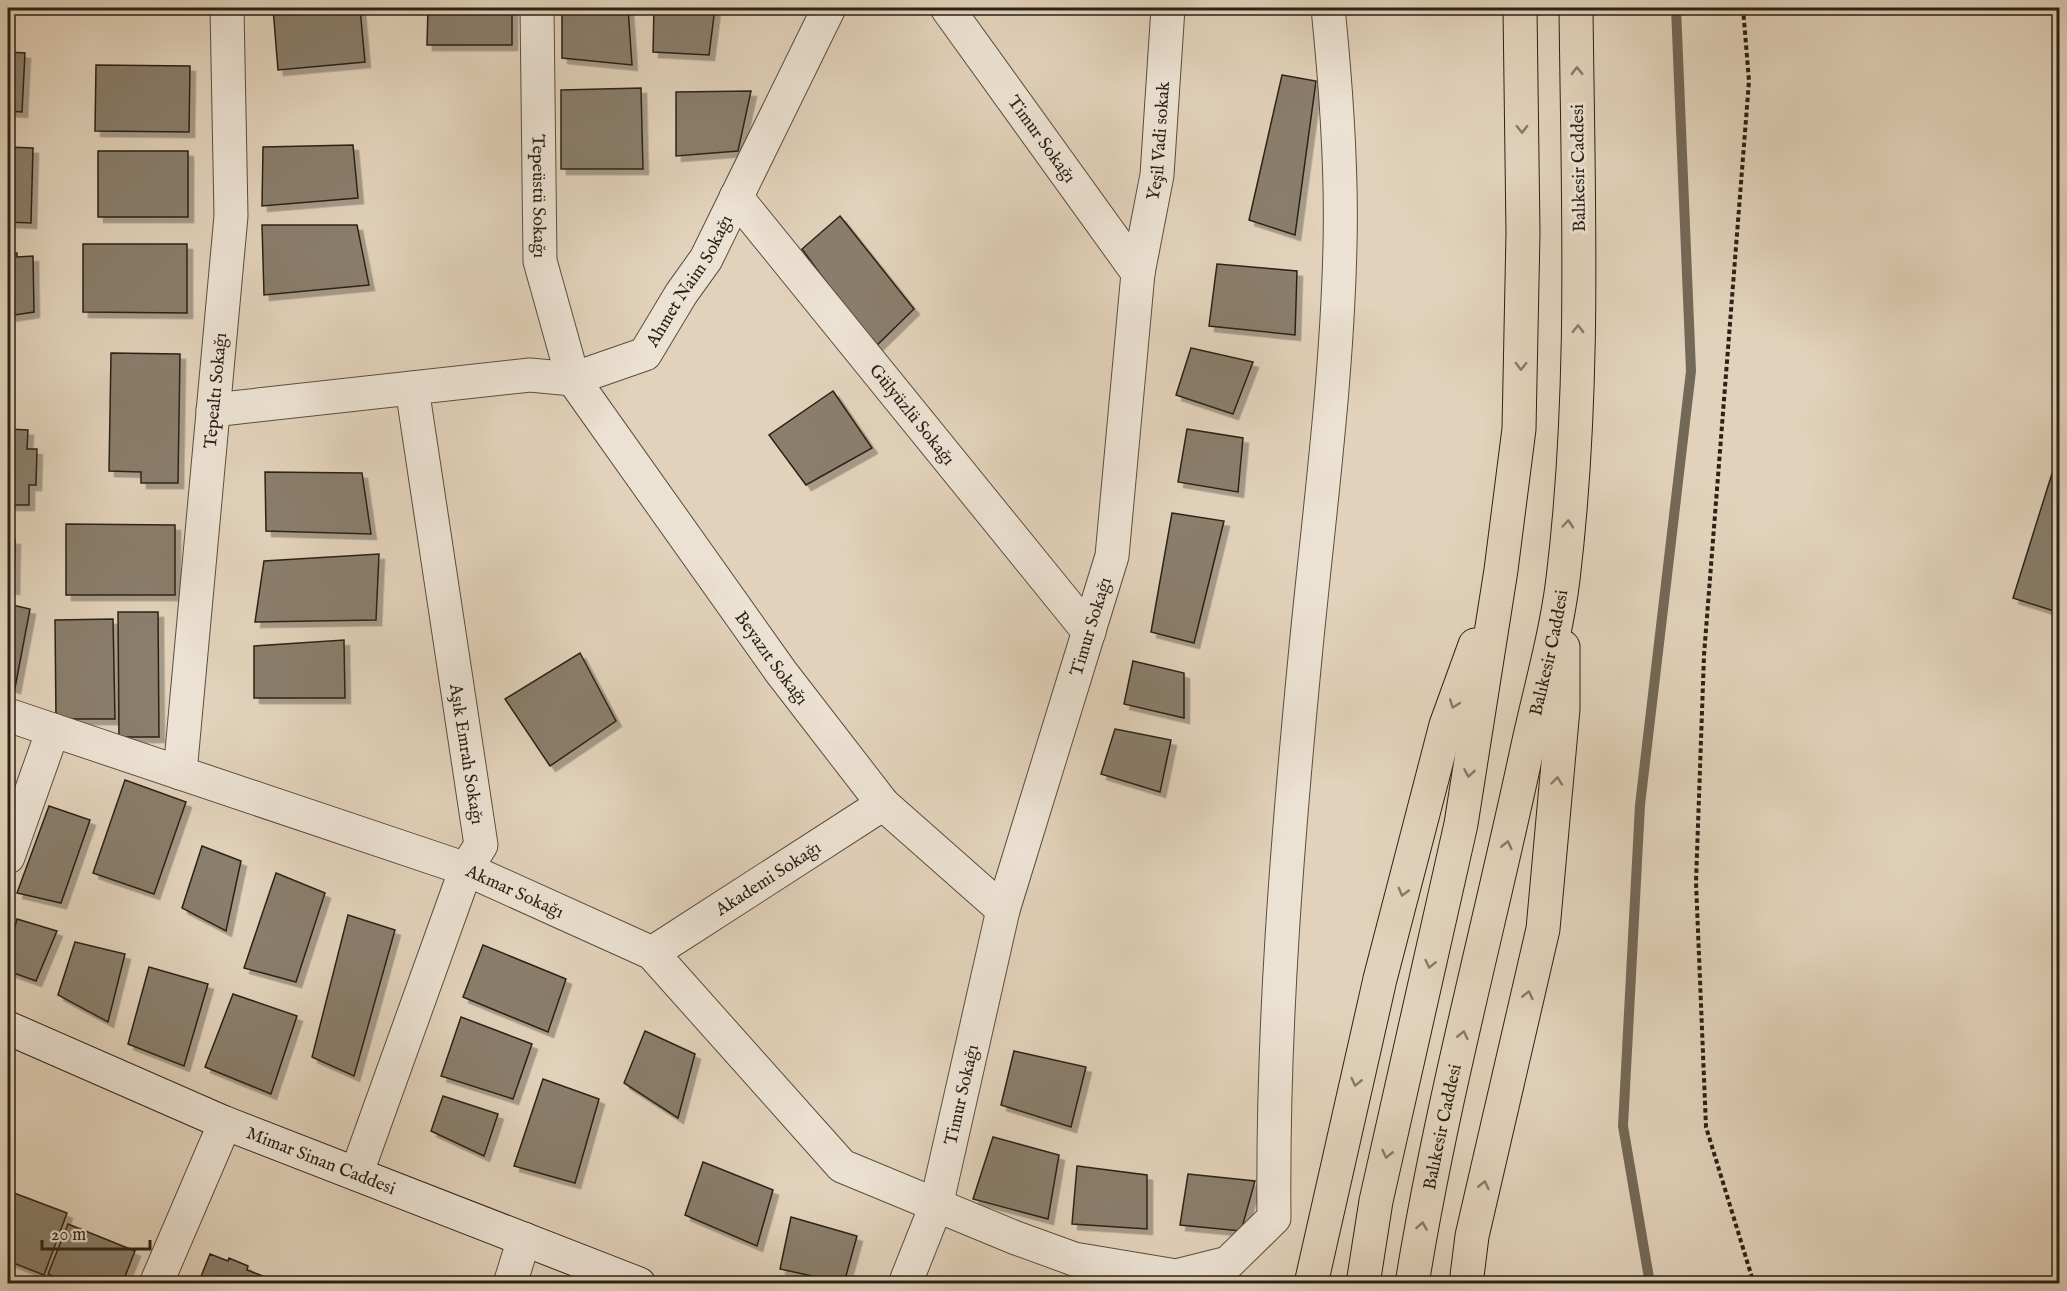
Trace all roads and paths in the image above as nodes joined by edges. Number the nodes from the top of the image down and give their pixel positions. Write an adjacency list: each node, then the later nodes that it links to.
1 (227, 8): 14 (street, Tepealtı Sokağı)
2 (537, 8): 12 (street, Tepeüstü Sokağı)
3 (829, 8): 10 (street, Ahmet Naim Sokağı)
4 (947, 8): 11 (street, Timur Sokağı)
5 (1168, 8): 11 (street, Yeşil Vadi sokak)
6 (1328, 8): 29 (street, Akmar Sokağı)
7 (1520, 8): 15 (main road, one-way to 15)
8 (1576, 8): 16 (main road, Balıkesir Caddesi, one-way to 8)
9 (1743, 8): 39 (path)
10 (736, 197): 12 (street, Ahmet Naim Sokağı); 17 (street, Gülyüzlü Sokağı)
11 (1138, 273): 17 (street, Timur Sokağı)
12 (573, 379): 13 (street, Ahmet Naim Sokağı); 21 (street, Beyazıt Sokağı)
13 (412, 388): 14 (street, Ahmet Naim Sokağı); 23 (street, Aşık Emrah Sokağı)
14 (213, 411): 20 (street, Tepealtı Sokağı)
15 (1501, 570): 35 (main road, one-way to 35); 36 (main road, one-way to 36)
16 (1563, 582): 37 (main road, Balıkesir Caddesi, one-way to 16); 38 (main road, one-way to 16)
17 (1089, 633): 24 (street, Timur Sokağı)
18 (8, 715): 19 (street, Akmar Sokağı)
19 (53, 730): 20 (street, Akmar Sokağı); 22 (street)
20 (180, 773): 23 (street, Akmar Sokağı)
21 (883, 804): 24 (street, Beyazıt Sokağı); 25 (street, Akademi Sokağı)
22 (8, 857)
23 (466, 868): 25 (street, Akmar Sokağı); 28 (street, Aşık Emrah Sokağı)
24 (1003, 910): 29 (street, Timur Sokağı)
25 (652, 952): 29 (street, Akmar Sokağı)
26 (8, 1028): 27 (street, Mimar Sinan Caddesi)
27 (225, 1123): 28 (street, Mimar Sinan Caddesi); 31 (street)
28 (357, 1172): 30 (street, Mimar Sinan Caddesi)
29 (936, 1206): 34 (street, Timur Sokağı)
30 (524, 1239): 32 (street); 33 (street, Mimar Sinan Caddesi)
31 (156, 1284)
32 (510, 1284)
33 (639, 1284)
34 (905, 1284)
35 (1311, 1284)
36 (1363, 1284)
37 (1412, 1284)
38 (1466, 1284)
39 (1754, 1284)

